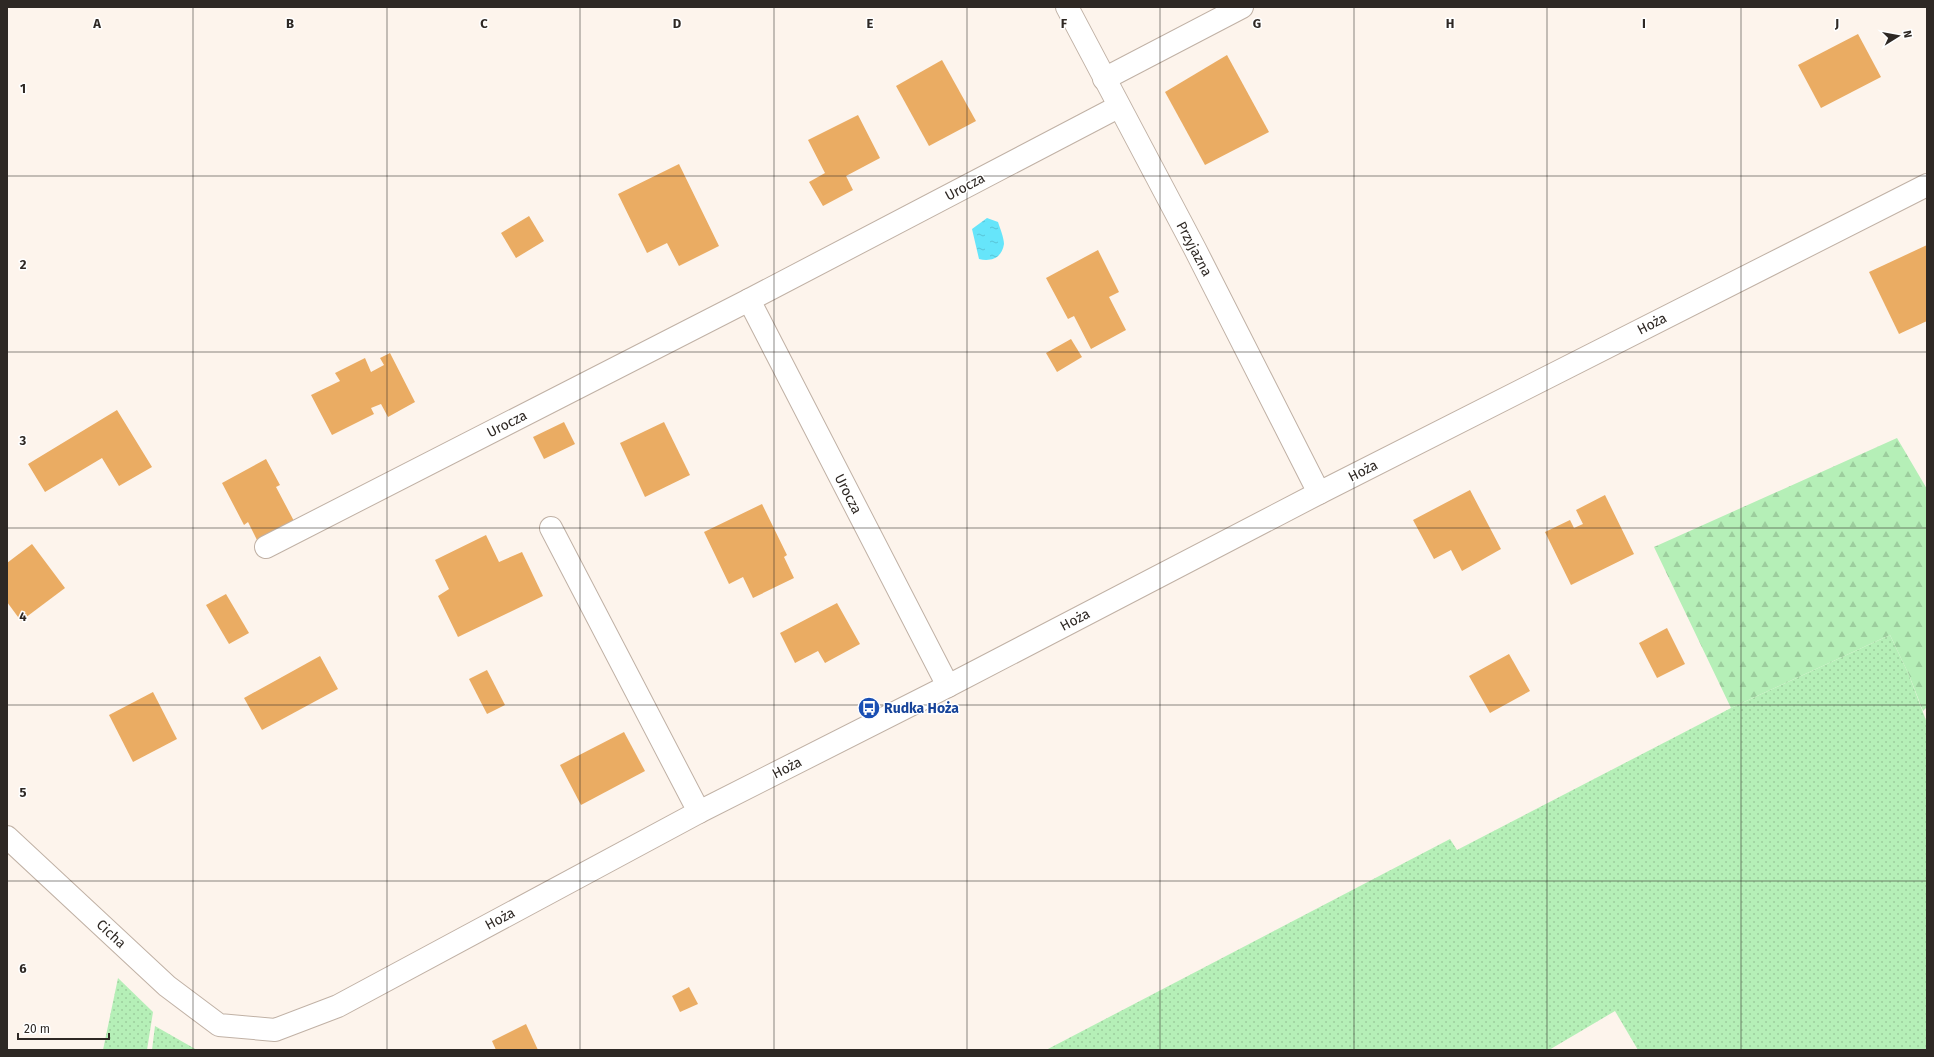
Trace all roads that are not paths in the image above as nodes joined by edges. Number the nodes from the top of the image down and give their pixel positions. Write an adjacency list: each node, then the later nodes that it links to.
1 (1067, 7): 3 (street, Przyjazna)
2 (1242, 7): 3 (street)
3 (1104, 79): 4 (street, Przyjazna)
4 (1118, 107): 6 (street, Urocza); 7 (street, Przyjazna)
5 (1927, 185): 7 (street, Hoża)
6 (749, 300): 9 (street, Urocza); 10 (street, Urocza)
7 (1319, 493): 10 (street, Hoża)
8 (551, 528): 11 (street)
9 (266, 547)
10 (948, 686): 11 (street, Hoża)
11 (699, 812): 13 (street, Hoża)
12 (7, 837): 13 (street, Cicha)
13 (218, 1025)

